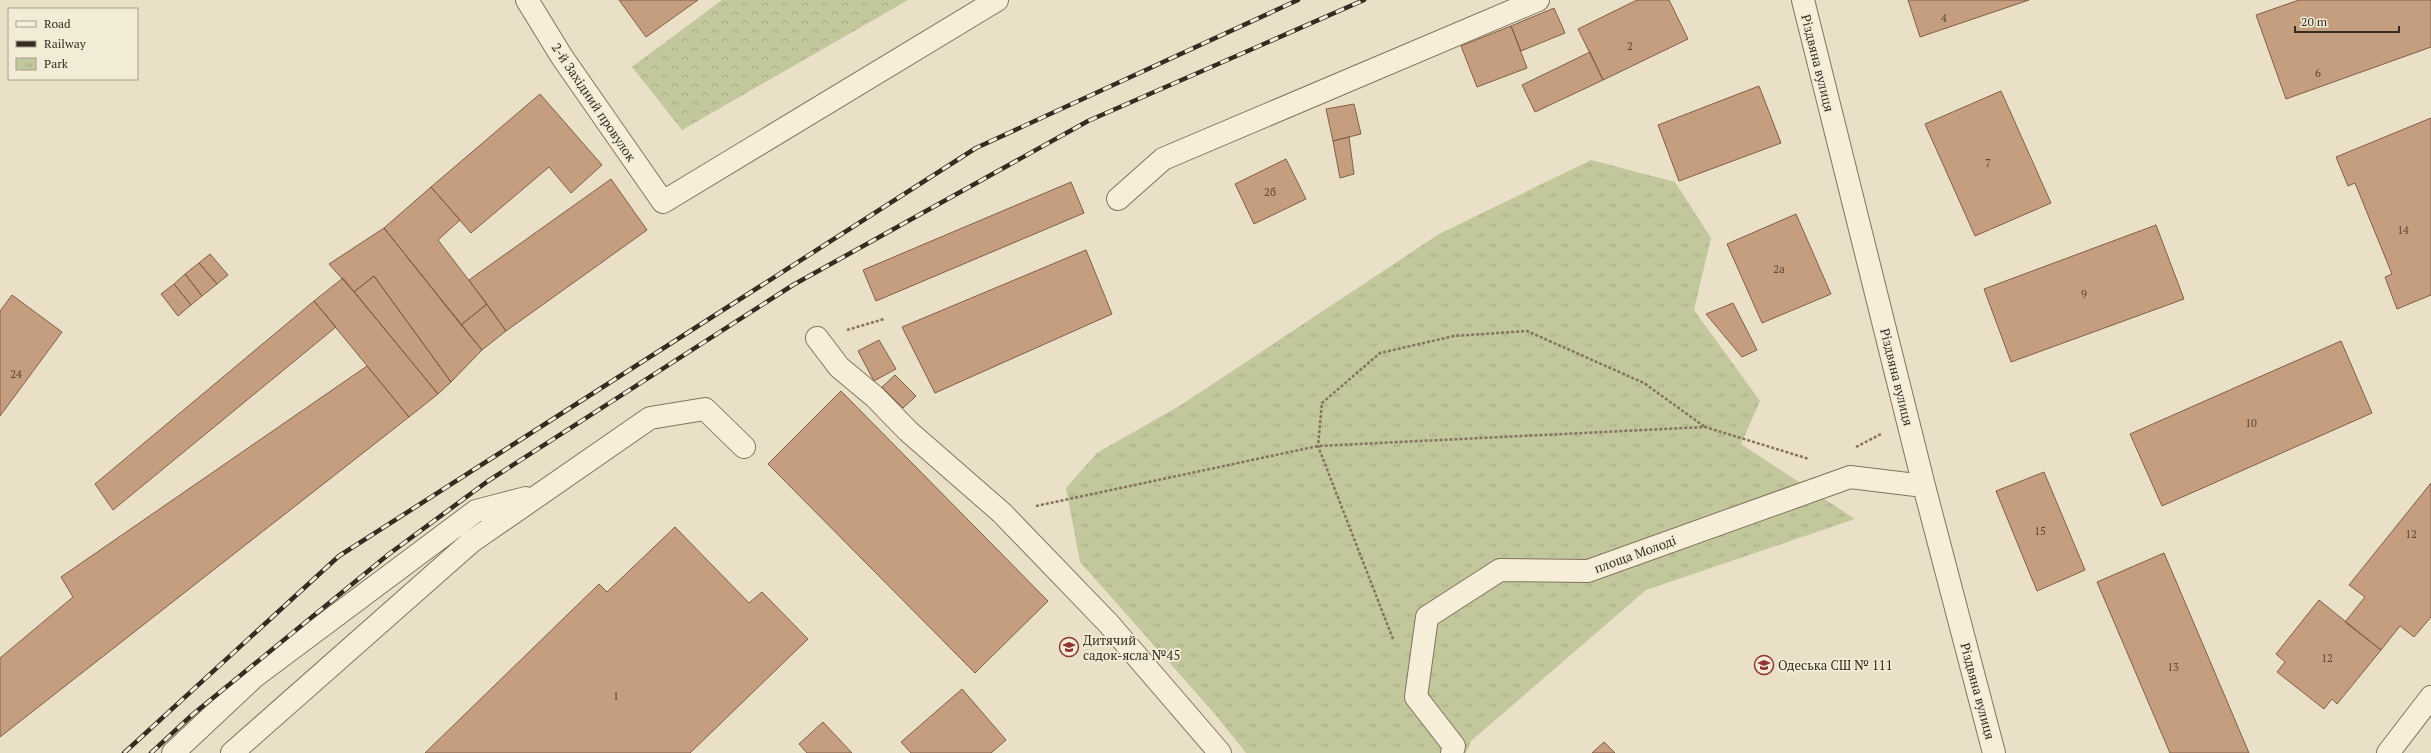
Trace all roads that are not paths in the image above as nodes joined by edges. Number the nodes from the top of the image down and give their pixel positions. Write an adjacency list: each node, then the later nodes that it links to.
1 (527, 0): 2 (street, 2-й Західний провулок)
2 (997, 0)
3 (1538, 0): 5 (street)
4 (1803, 0): 8 (street, Різдвяна вулиця)
5 (1118, 199)
6 (817, 338): 13 (street)
7 (744, 447): 9 (street)
8 (1924, 486): 14 (street, площа Молоді); 15 (street, Різдвяна вулиця)
9 (541, 494): 11 (street); 12 (street)
10 (2431, 697): 16 (street)
11 (173, 753)
12 (232, 753)
13 (1220, 753)
14 (1452, 753)
15 (1994, 753)
16 (2388, 753)

